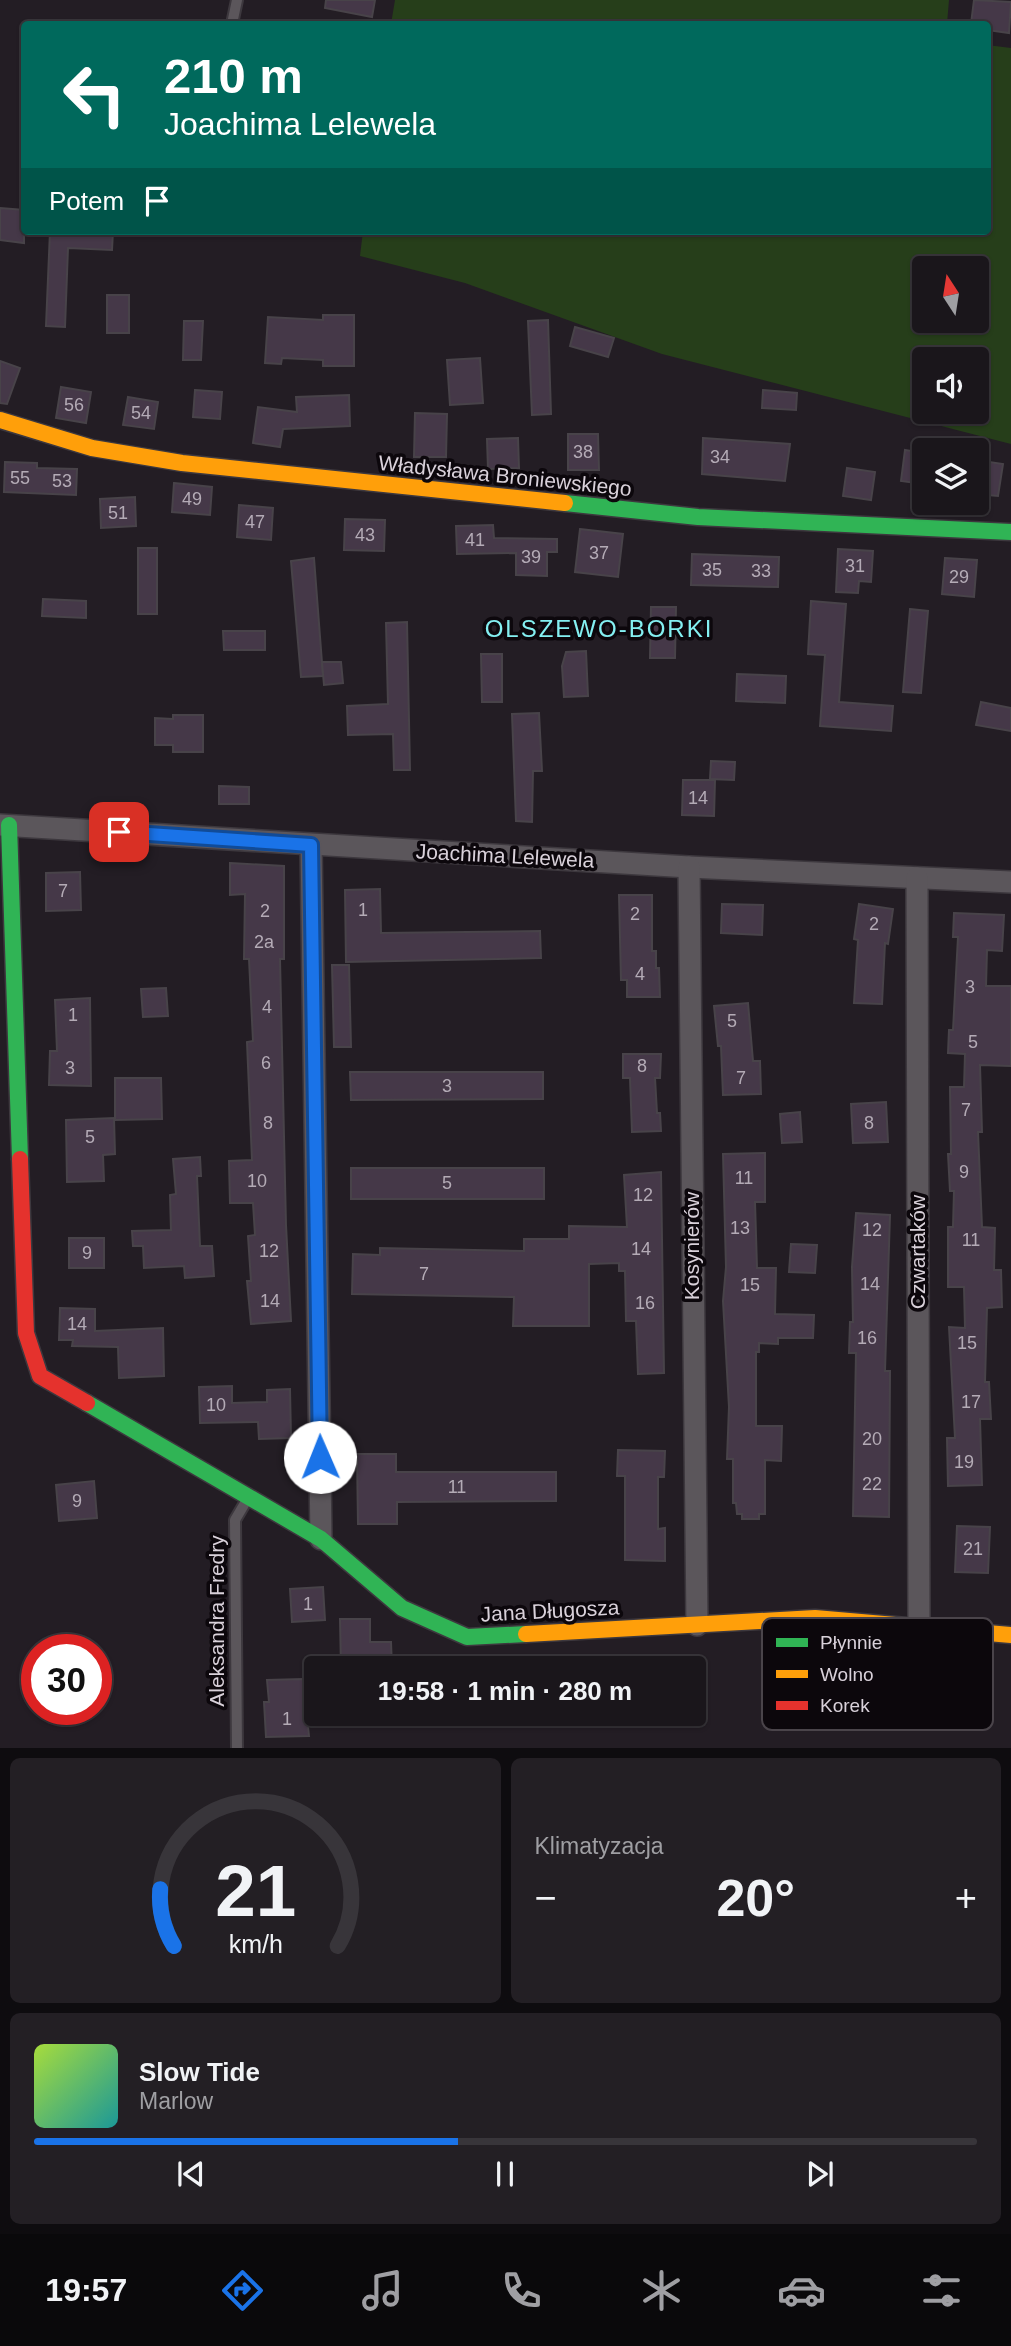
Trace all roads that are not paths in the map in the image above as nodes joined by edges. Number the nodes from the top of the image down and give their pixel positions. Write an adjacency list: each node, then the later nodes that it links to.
1 (237, 0): 2 (lane)
2 (233, 21)
3 (0, 421): 4 (street, Władysława Broniewskiego)
4 (1011, 532)
5 (5, 825): 6 (street, Joachima Lelewela); 10 (street, Jana Długosza)
6 (311, 845): 7 (street, Joachima Lelewela); 11 (street)
7 (689, 867): 8 (street, Joachima Lelewela); 14 (street, Kosynierów)
8 (917, 878): 9 (street, Joachima Lelewela); 12 (street, Czwartaków)
9 (1011, 882)
10 (248, 1498): 11 (street, Jana Długosza); 17 (lane, Aleksandra Fredry)
11 (321, 1539): 14 (street, Jana Długosza)
12 (919, 1618)
13 (762, 1621): 14 (street, Jana Długosza)
14 (697, 1625)
15 (993, 1633): 16 (street, Jana Długosza)
16 (1011, 1635)
17 (237, 1748)

